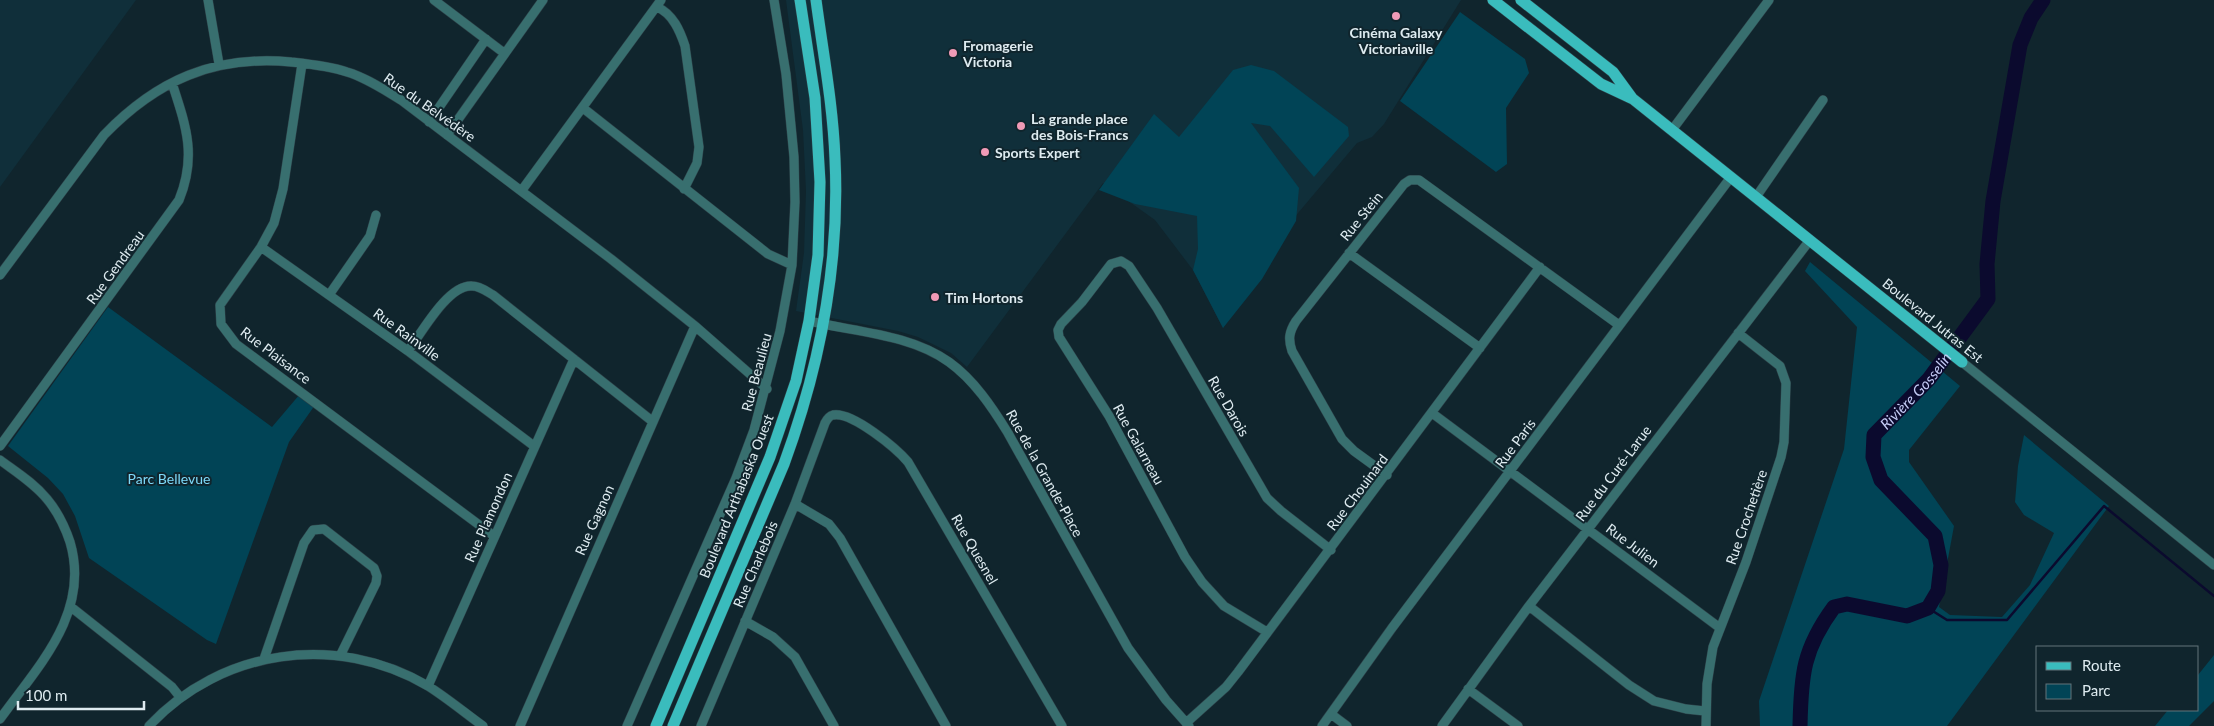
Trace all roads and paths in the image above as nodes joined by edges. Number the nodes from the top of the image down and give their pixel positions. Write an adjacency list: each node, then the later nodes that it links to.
1 (208, 0): 13 (street)
2 (434, 0): 11 (street)
3 (543, 0): 12 (street)
4 (774, 0): 31 (street, Rue Beaulieu)
5 (800, 0): 35 (main road, Boulevard Arthabaska Ouest)
6 (816, 0): 36 (main road)
7 (1493, 0): 16 (main road, Boulevard Jutras Est)
8 (1521, 0): 16 (main road, Boulevard Jutras Est)
9 (1769, 0): 20 (street)
10 (659, 3): 18 (street); 23 (street)
11 (486, 39): 12 (street); 19 (street)
12 (504, 53): 21 (street)
13 (219, 64): 14 (street, Rue du Belvédère); 15 (street, Rue du Belvédère)
14 (302, 64): 19 (street, Rue du Belvédère); 28 (street, Rue Plaisance)
15 (172, 83): 33 (street, Rue du Belvédère); 48 (street, Rue Gendreau)
16 (1633, 99): 20 (main road, Boulevard Jutras Est)
17 (1823, 100): 25 (street)
18 (584, 108): 23 (street); 24 (street)
19 (429, 122): 21 (street, Rue du Belvédère)
20 (1672, 130): 22 (main road, Boulevard Jutras Est)
21 (447, 135): 24 (street, Rue du Belvédère)
22 (1731, 177): 25 (main road, Boulevard Jutras Est); 37 (street, Rue Paris)
23 (684, 189): 31 (street)
24 (522, 190): 38 (street, Rue du Belvédère)
25 (1756, 197): 27 (main road, Boulevard Jutras Est)
26 (376, 215): 34 (street)
27 (1810, 240): 39 (street, Rue du Curé-Larue); 43 (main road, Boulevard Jutras Est)
28 (261, 248): 34 (street, Rue Rainville); 55 (street, Rue Plaisance)
29 (1349, 253): 32 (street, Rue Stein); 40 (street); 52 (street, Rue Stein)
30 (1121, 261): 56 (street, Rue Darois); 62 (street, Rue Galarneau)
31 (792, 265): 44 (street, Rue Beaulieu)
32 (1540, 267): 37 (street, Rue Stein); 40 (street, Rue Chouinard)
33 (0, 276)
34 (329, 295): 41 (street, Rue Rainville)
35 (809, 322): 36 (street, Rue de la Grande-Place); 76 (main road, Boulevard Arthabaska Ouest)
36 (823, 325): 71 (street, Rue de la Grande-Place); 77 (main road)
37 (1619, 325): 51 (street, Rue Paris)
38 (695, 326): 44 (street, Rue du Belvédère); 47 (street, Rue Gagnon)
39 (1738, 333): 54 (street, Rue du Curé-Larue); 61 (street, Rue Crochetière)
40 (1480, 348): 45 (street, Rue Chouinard)
41 (408, 352): 42 (street); 49 (street, Rue Rainville)
42 (574, 359): 47 (street); 49 (street, Rue Plamondon)
43 (1962, 362): 57 (street, Boulevard Jutras Est)
44 (767, 389): 75 (street, Rue Beaulieu)
45 (1432, 413): 51 (street, Rue Julien); 52 (street, Rue Chouinard)
46 (835, 415): 53 (street, Rue Charlebois); 81 (street, Rue Quesnel)
47 (652, 421): 74 (street, Rue Gagnon)
48 (0, 446)
49 (534, 446): 55 (street, Rue Plamondon)
50 (0, 460): 59 (street)
51 (1511, 472): 54 (street, Rue Julien); 69 (street, Rue Paris)
52 (1387, 474): 56 (street, Rue Chouinard)
53 (796, 504): 60 (street, Rue Charlebois); 80 (street)
54 (1588, 529): 58 (street, Rue du Curé-Larue); 61 (street, Rue Julien)
55 (494, 536): 65 (street, Rue Plamondon)
56 (1331, 550): 62 (street, Rue Chouinard)
57 (2214, 565)
58 (1529, 606): 66 (street, Rue du Curé-Larue); 68 (street)
59 (71, 607): 67 (street); 70 (street)
60 (745, 621): 78 (street, Rue Charlebois); 79 (street)
61 (1720, 628): 68 (street, Rue Crochetière)
62 (1267, 632): 71 (street, Rue Chouinard)
63 (340, 656): 64 (street); 64 (street); 65 (street)
64 (264, 659): 67 (street)
65 (428, 686): 73 (street)
66 (1468, 689): 84 (street, Rue du Curé-Larue); 85 (street)
67 (180, 697): 72 (street)
68 (1705, 711): 86 (street, Rue Crochetière)
69 (1331, 714): 82 (street, Rue Paris); 83 (street)
70 (0, 719)
71 (1188, 725)
72 (149, 726)
73 (483, 726)
74 (520, 726)
75 (627, 726)
76 (656, 726)
77 (673, 726)
78 (701, 726)
79 (834, 726)
80 (946, 726)
81 (1062, 726)
82 (1322, 726)
83 (1347, 726)
84 (1442, 726)
85 (1518, 726)
86 (1706, 726)

